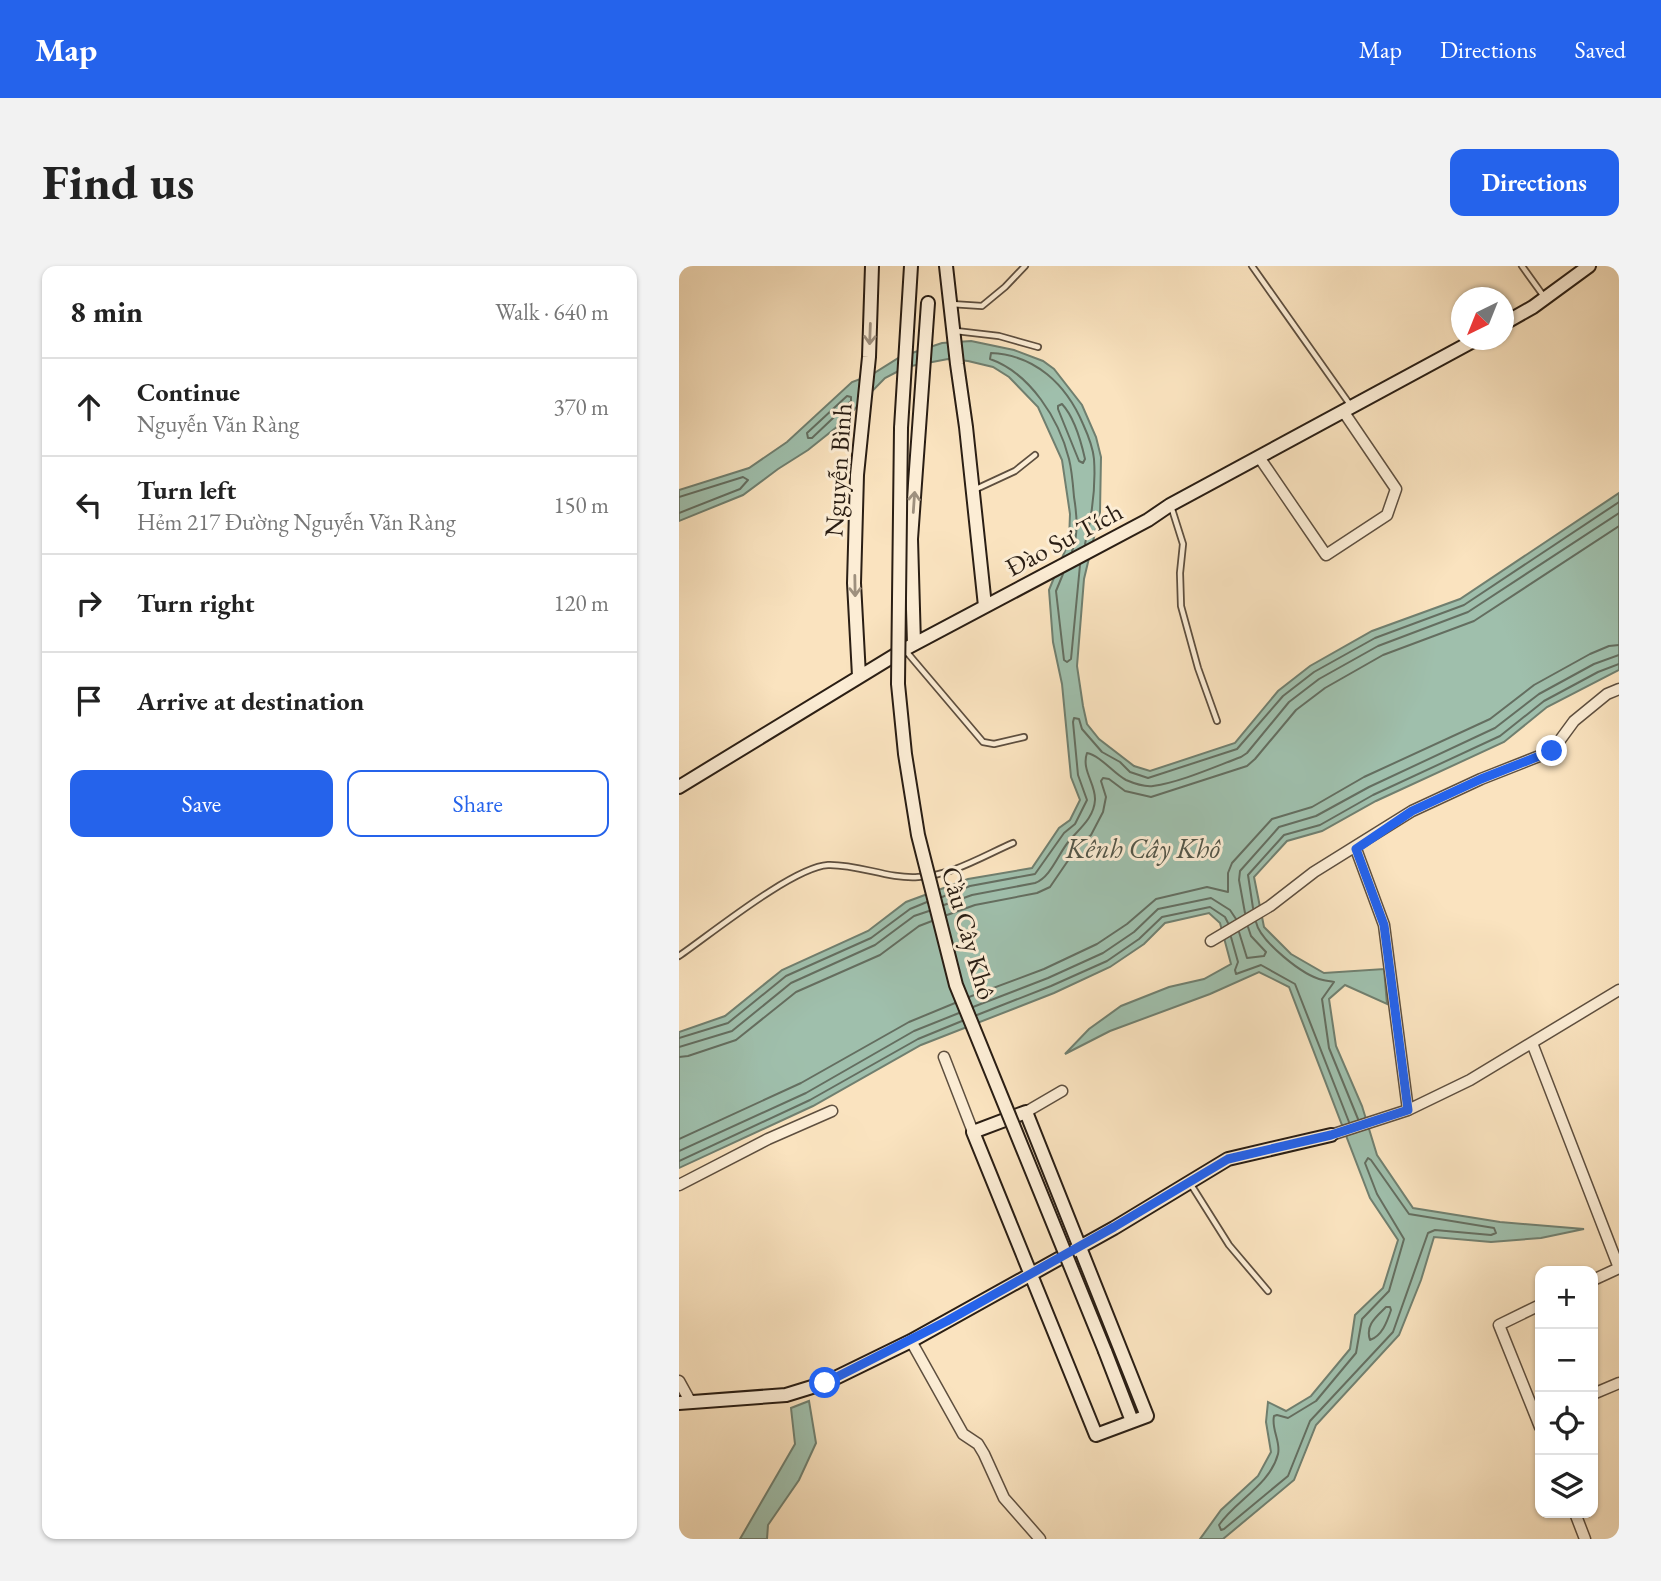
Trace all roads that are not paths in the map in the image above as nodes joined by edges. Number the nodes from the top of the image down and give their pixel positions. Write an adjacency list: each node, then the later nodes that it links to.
1 (872, 266): 23 (main road, Nguyễn Bình, one-way to 23)
2 (911, 266): 9 (main road, Cầu Cây Khô)
3 (946, 266): 11 (main road)
4 (1025, 266): 11 (lane)
5 (1252, 266): 16 (lane)
6 (1522, 266): 8 (lane)
7 (1589, 266): 8 (main road)
8 (1545, 299): 12 (main road)
9 (909, 302): 10 (main road); 55 (main road, Cầu Cây Khô, bridge)
10 (928, 303): 11 (main road); 22 (main road, one-way to 10)
11 (950, 304): 13 (main road)
12 (1514, 317)
13 (955, 334): 14 (lane); 19 (main road)
14 (1038, 347)
15 (1457, 350): 16 (main road, Đào Sư Tích)
16 (1348, 409): 18 (main road, Đào Sư Tích); 18 (street)
17 (1035, 455): 19 (lane)
18 (1259, 457): 20 (main road, Đào Sư Tích)
19 (973, 490): 21 (main road)
20 (1170, 505): 21 (main road, Đào Sư Tích); 25 (lane)
21 (985, 606): 22 (main road, Đào Sư Tích)
22 (909, 647): 23 (main road, Đào Sư Tích); 26 (lane)
23 (859, 676): 27 (main road, Đào Sư Tích)
24 (1619, 689): 29 (street)
25 (1217, 721)
26 (1024, 737)
27 (679, 787)
28 (1013, 844): 31 (lane)
29 (1356, 849): 30 (street); 36 (street)
30 (1211, 941)
31 (679, 956)
32 (1619, 990): 33 (street)
33 (1532, 1043): 36 (street); 44 (street)
34 (944, 1057): 39 (street)
35 (1062, 1091): 38 (street)
36 (1408, 1110): 40 (street)
37 (832, 1111): 42 (street)
38 (1027, 1112): 39 (main road); 43 (main road)
39 (973, 1132): 45 (main road)
40 (1331, 1135): 41 (main road)
41 (1190, 1182): 43 (main road); 47 (lane)
42 (679, 1185)
43 (1079, 1247): 45 (main road); 55 (main road)
44 (1619, 1268): 46 (street)
45 (1030, 1274): 49 (main road); 55 (main road)
46 (1598, 1278)
47 (1268, 1291)
48 (1535, 1307): 54 (street)
49 (911, 1340): 53 (main road); 57 (street)
50 (679, 1381): 53 (street)
51 (1619, 1383): 52 (street)
52 (1598, 1392)
53 (684, 1402)
54 (1535, 1410)
55 (1132, 1422)
56 (1576, 1518): 58 (street)
57 (1040, 1539)
58 (1585, 1539)

